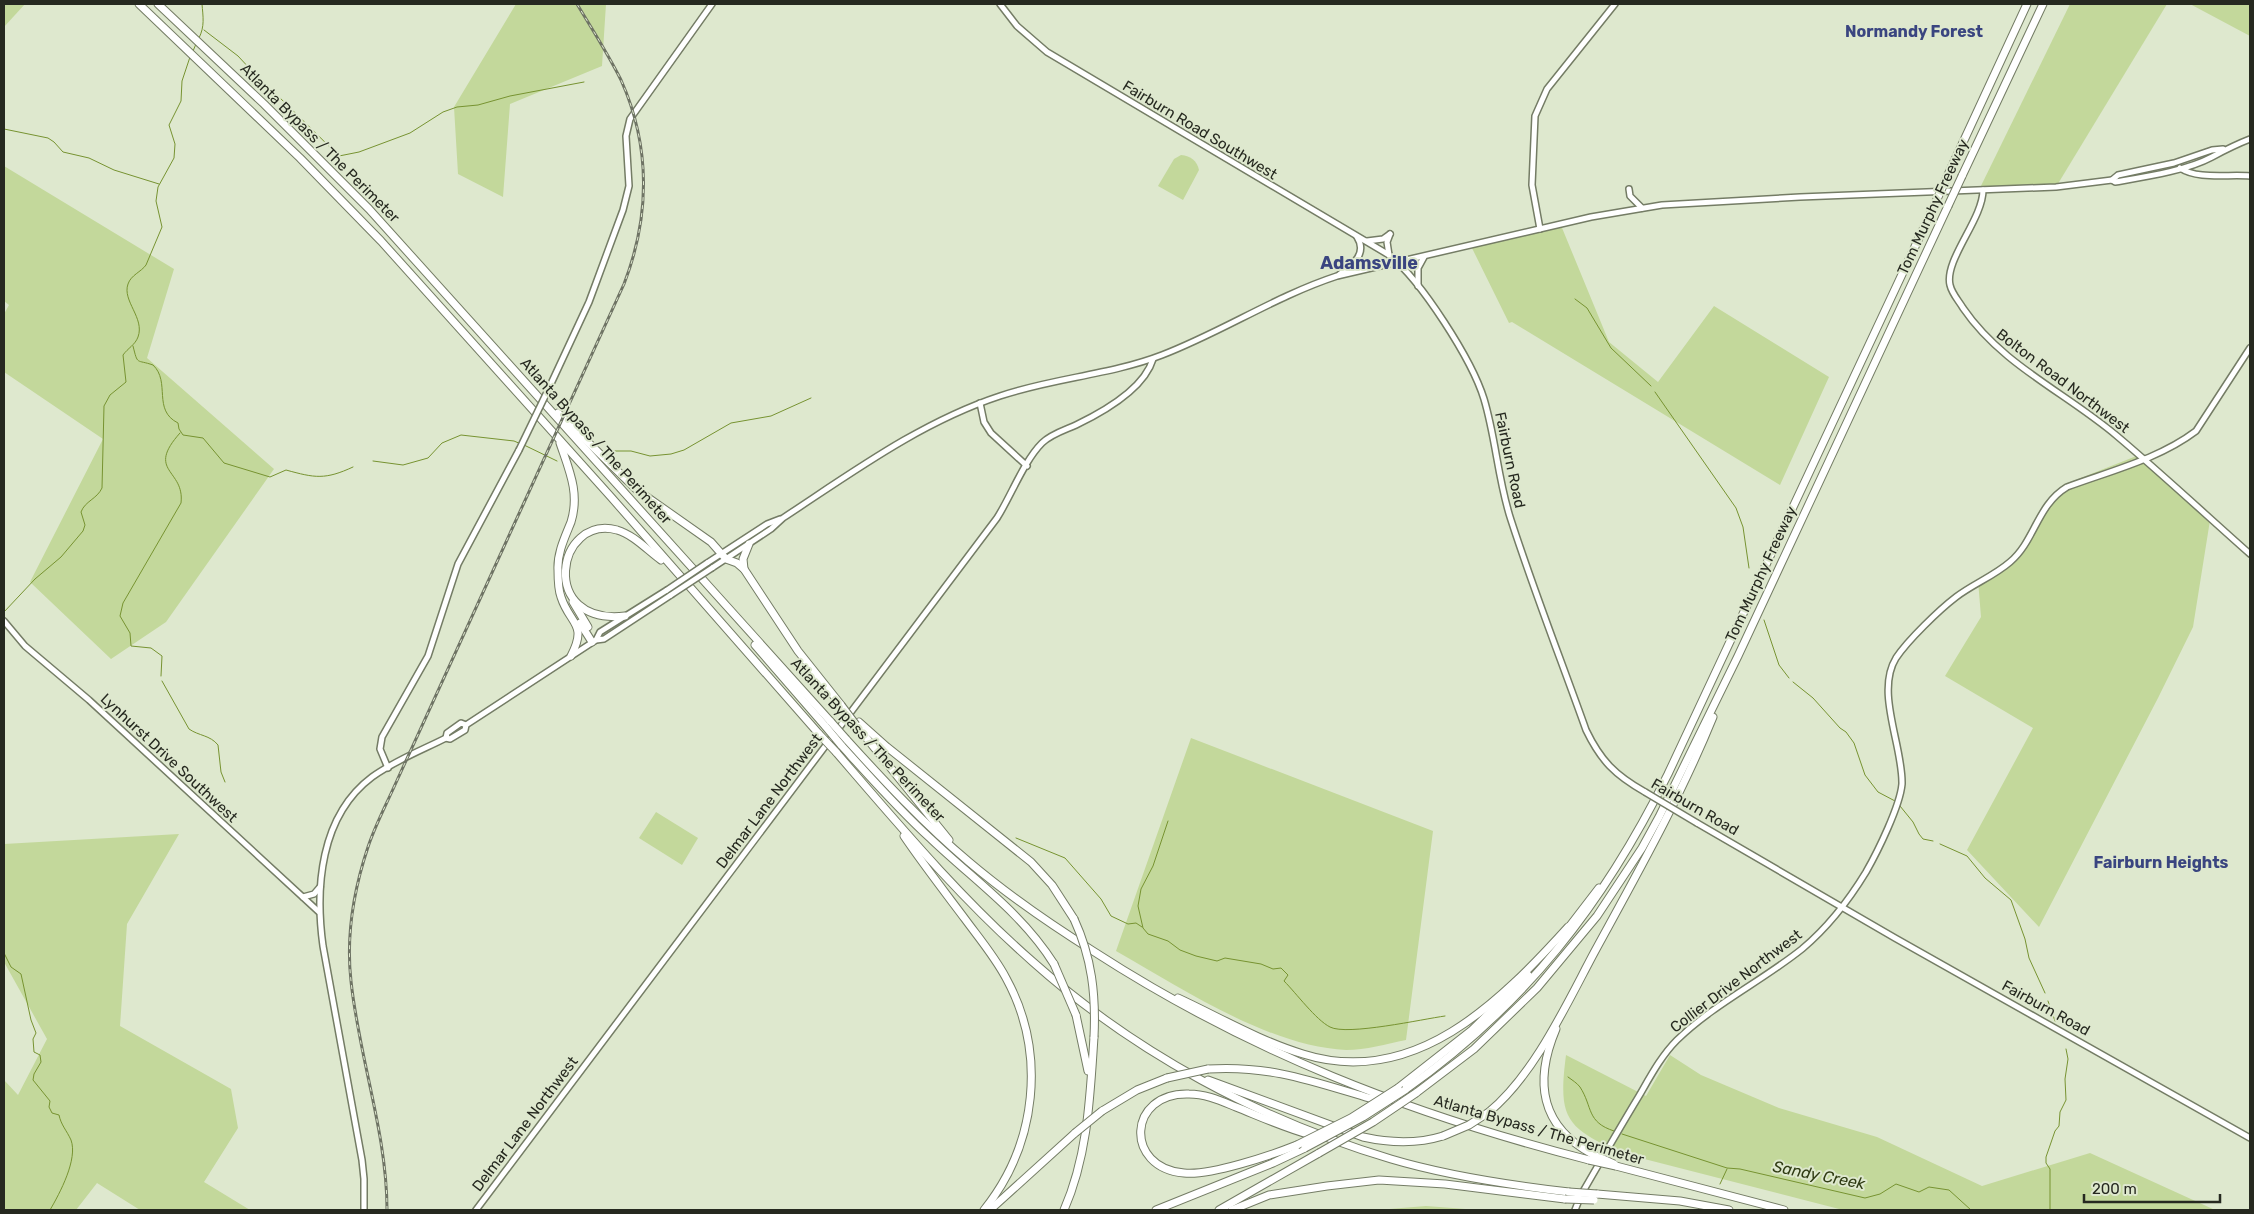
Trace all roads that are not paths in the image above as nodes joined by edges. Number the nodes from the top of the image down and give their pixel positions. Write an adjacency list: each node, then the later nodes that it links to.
1 (139, 4): 28 (highway, Atlanta Bypass / The Perimeter)
2 (158, 4): 26 (highway, Atlanta Bypass / The Perimeter)
3 (712, 4): 47 (street, bridge)
4 (1000, 4): 17 (street, Fairburn Road Southwest)
5 (1615, 4): 16 (street)
6 (2027, 4): 49 (highway, Tom Murphy Freeway, bridge)
7 (2042, 4): 44 (highway, Tom Murphy Freeway, bridge)
8 (2250, 139): 9 (street)
9 (2223, 149): 10 (street); 12 (street)
10 (2180, 168): 11 (street); 12 (street)
11 (2250, 176)
12 (2112, 180): 14 (street)
13 (1628, 189): 15 (street)
14 (1983, 190): 15 (street); 29 (street, Bolton Road Northwest)
15 (1643, 208): 16 (street)
16 (1540, 229): 20 (street)
17 (1357, 236): 18 (street, Fairburn Road Southwest); 22 (street)
18 (1364, 240): 19 (street, Fairburn Road Southwest); 19 (street)
19 (1389, 255): 21 (street, Fairburn Road Southwest)
20 (1424, 257): 21 (street); 23 (street)
21 (1399, 263): 22 (street); 23 (street, Fairburn Road)
22 (1337, 276): 25 (street)
23 (1418, 287): 53 (street, Fairburn Road, bridge)
24 (2250, 348): 29 (street, Collier Drive Northwest)
25 (1152, 359): 27 (street); 30 (street, Delmar Lane Northwest)
26 (532, 389): 34 (highway); 46 (highway, Atlanta Bypass / The Perimeter, bridge)
27 (980, 403): 30 (street); 31 (street)
28 (558, 438): 36 (highway, Atlanta Bypass / The Perimeter); 38 (highway)
29 (2143, 459): 33 (street, Bolton Road Northwest); 53 (street, Collier Drive Northwest)
30 (1027, 466): 67 (street, Delmar Lane Northwest)
31 (783, 518): 32 (street); 34 (street)
32 (749, 544): 34 (street); 37 (highway)
33 (2250, 554)
34 (724, 556): 35 (street); 37 (highway)
35 (709, 566): 40 (street, bridge); 42 (street, bridge)
36 (670, 567): 39 (highway); 48 (highway, Atlanta Bypass / The Perimeter, bridge)
37 (744, 570): 45 (highway, bridge)
38 (559, 580): 42 (highway); 43 (highway)
39 (572, 599): 40 (highway); 42 (highway)
40 (625, 616): 42 (street)
41 (4, 621): 52 (street, Lynhurst Drive Southwest)
42 (594, 641): 43 (street)
43 (571, 656): 47 (street)
44 (1738, 656): 57 (highway); 72 (highway, Tom Murphy Freeway, bridge)
45 (858, 723): 50 (highway); 60 (highway, bridge)
46 (844, 742): 50 (highway, Atlanta Bypass / The Perimeter); 60 (highway, bridge)
47 (388, 768): 51 (street)
48 (887, 811): 58 (highway, Atlanta Bypass / The Perimeter); 68 (highway)
49 (1636, 837): 55 (highway); 59 (highway, Tom Murphy Freeway)
50 (969, 862): 56 (highway, Atlanta Bypass / The Perimeter)
51 (321, 886): 52 (street); 54 (street)
52 (302, 897): 54 (street, Lynhurst Drive Southwest)
53 (1841, 907): 62 (street, Fairburn Road); 74 (street, Collier Drive Northwest)
54 (319, 912): 66 (street)
55 (1568, 927): 56 (highway); 59 (highway)
56 (1132, 976): 61 (highway, Atlanta Bypass / The Perimeter)
57 (1569, 999): 58 (highway, bridge); 64 (highway)
58 (1182, 1070): 63 (highway, Atlanta Bypass / The Perimeter)
59 (1401, 1089): 63 (highway, bridge); 71 (highway, bridge)
60 (1090, 1099): 70 (highway)
61 (1386, 1099): 64 (highway, Atlanta Bypass / The Perimeter); 69 (highway, bridge)
62 (2250, 1138)
63 (1343, 1144): 65 (highway, Atlanta Bypass / The Perimeter, bridge)
64 (1591, 1157): 76 (highway, Atlanta Bypass / The Perimeter, bridge)
65 (1595, 1197): 73 (highway, bridge); 75 (highway, Atlanta Bypass / The Perimeter)
66 (364, 1210)
67 (476, 1210)
68 (984, 1210)
69 (990, 1210)
70 (1064, 1210)
71 (1156, 1210)
72 (1219, 1210)
73 (1232, 1210)
74 (1575, 1210)
75 (1729, 1210)
76 (1784, 1210)

